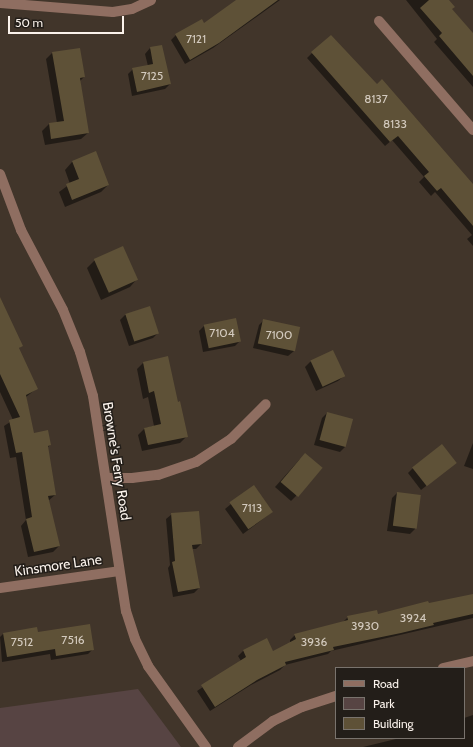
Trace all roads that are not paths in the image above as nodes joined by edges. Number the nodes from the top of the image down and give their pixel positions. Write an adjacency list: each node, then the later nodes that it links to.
1 (150, 0): 2 (street)
2 (0, 3)
3 (379, 21): 4 (street)
4 (473, 130)
5 (0, 174): 7 (street, Browne's Ferry Road)
6 (266, 404): 7 (street)
7 (106, 478): 8 (street, Browne's Ferry Road)
8 (119, 571): 9 (street, Kinsmore Lane); 13 (street, Browne's Ferry Road)
9 (0, 588)
10 (473, 661): 11 (street)
11 (447, 667)
12 (335, 696): 14 (street)
13 (206, 747)
14 (238, 747)

